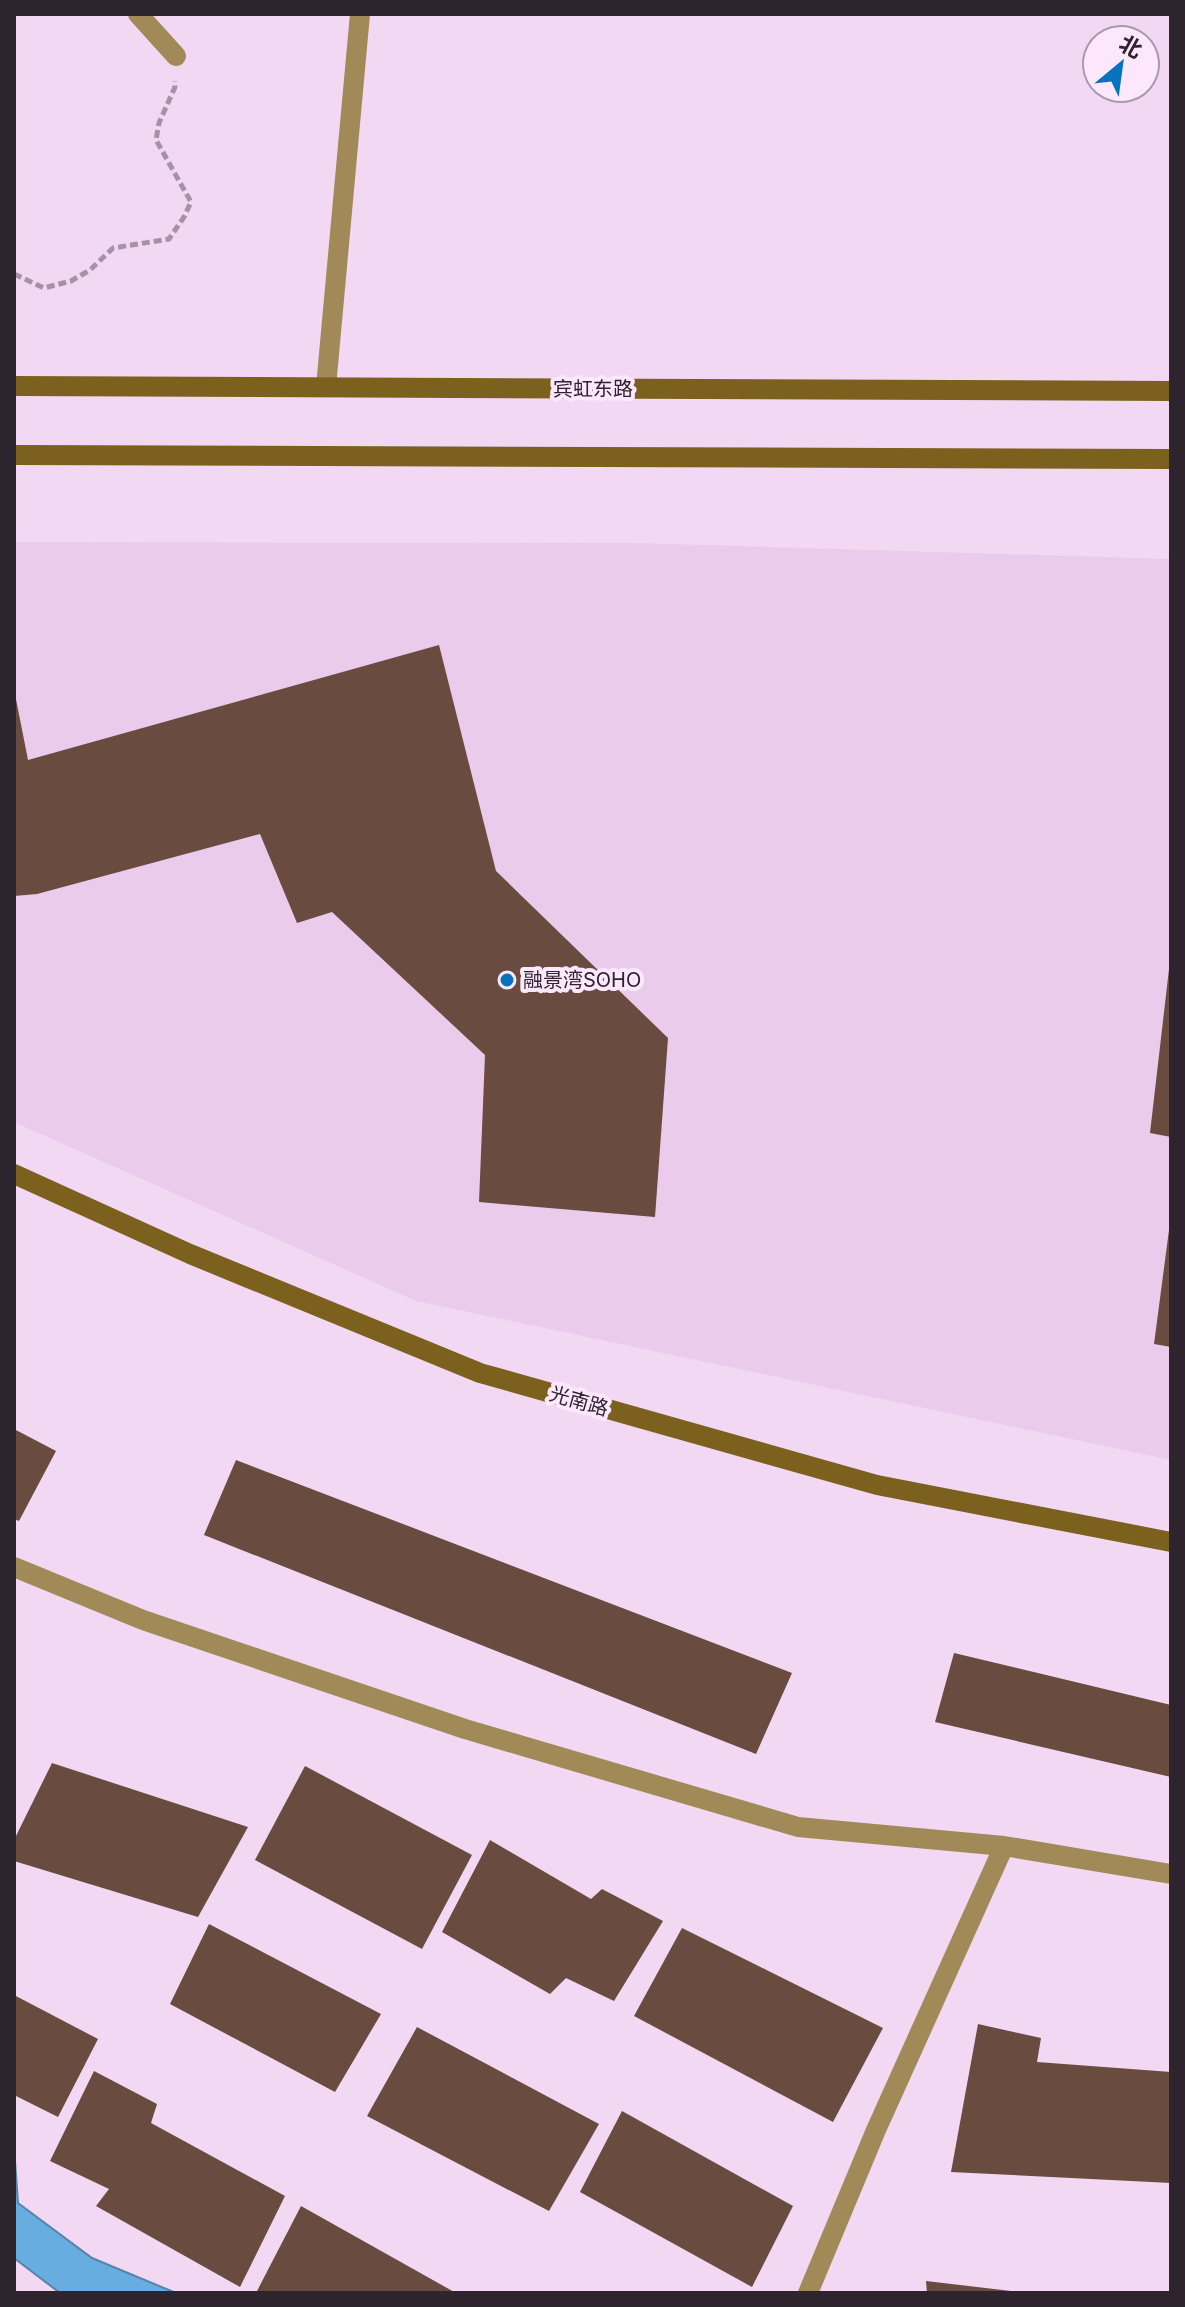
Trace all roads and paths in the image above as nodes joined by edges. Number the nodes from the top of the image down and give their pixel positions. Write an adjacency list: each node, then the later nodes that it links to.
1 (138, 14): 3 (street)
2 (360, 14): 6 (street)
3 (176, 56): 4 (path)
4 (14, 274)
5 (14, 386): 6 (main road, 宾虹东路)
6 (326, 387): 7 (main road, 宾虹东路)
7 (1171, 391)
8 (14, 455): 9 (main road)
9 (1171, 459)
10 (14, 1174): 11 (main road, 光南路)
11 (1171, 1542)
12 (14, 1567): 13 (street)
13 (1004, 1846): 14 (street); 15 (street)
14 (1171, 1874)
15 (808, 2293)

